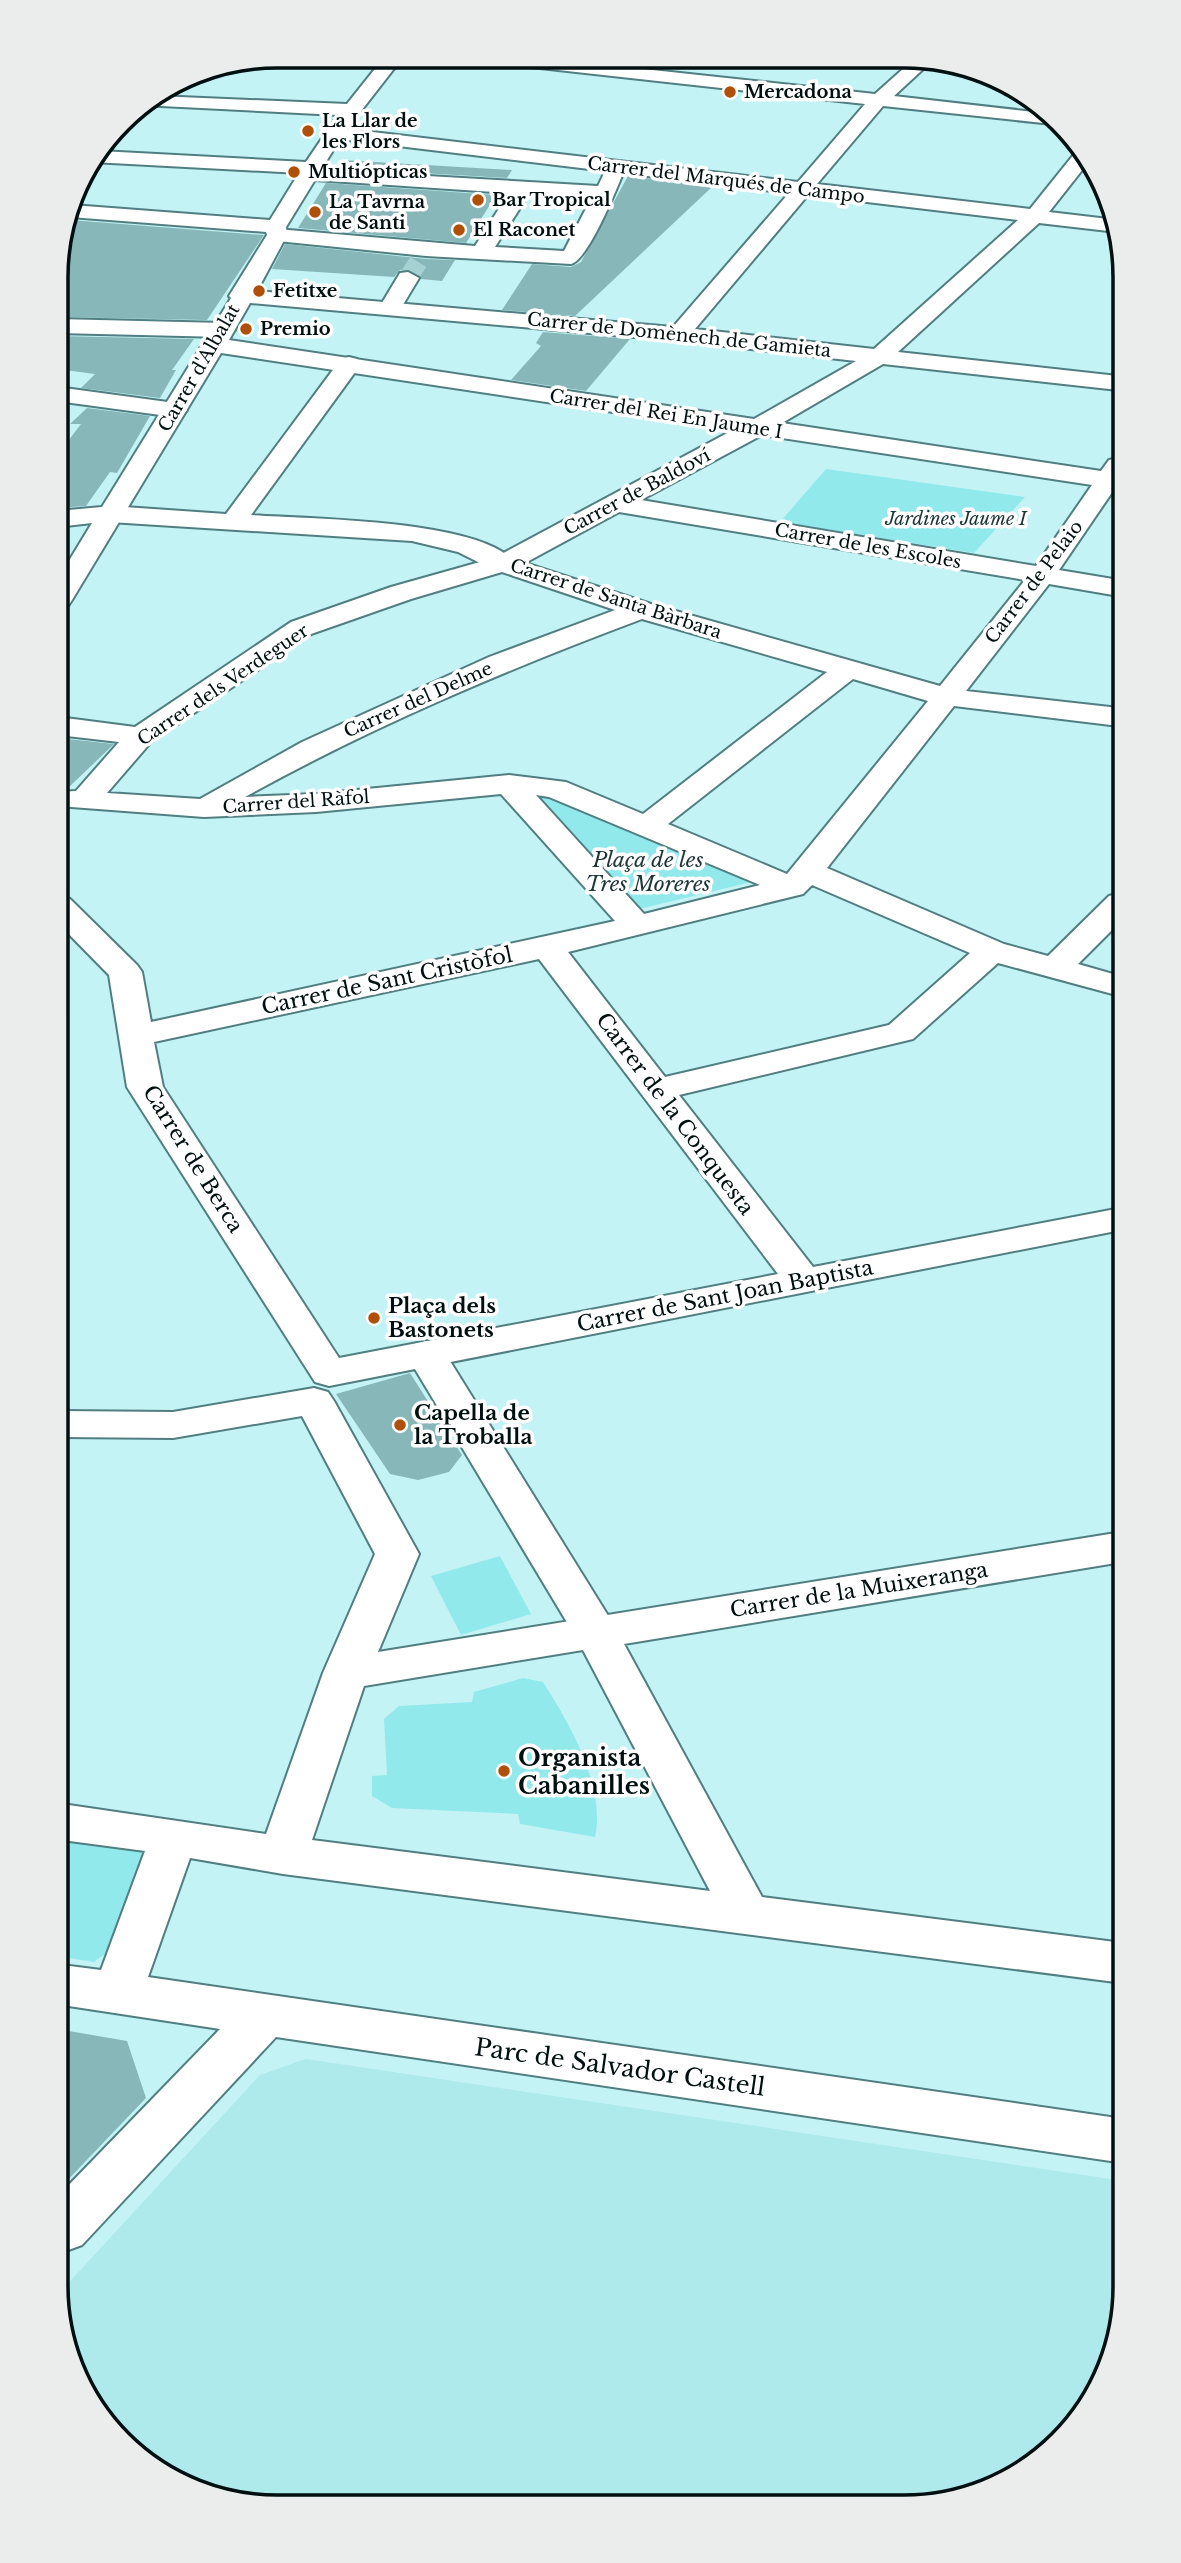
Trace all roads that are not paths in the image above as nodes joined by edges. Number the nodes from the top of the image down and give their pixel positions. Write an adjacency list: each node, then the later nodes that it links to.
1 (386, 68): 6 (street, Carrer d'Albalat)
2 (584, 68): 4 (street)
3 (914, 69): 4 (street)
4 (878, 101): 7 (street); 14 (street)
5 (164, 102): 6 (street)
6 (351, 110): 8 (street, Carrer d'Albalat)
7 (1039, 118)
8 (334, 133): 11 (street, Carrer del Marqués de Campo); 12 (street, Carrer d'Albalat)
9 (106, 158): 12 (street)
10 (1078, 162): 17 (street, Carrer de Baldoví)
11 (616, 166): 14 (street, Carrer del Marqués de Campo); 15 (street)
12 (309, 171): 13 (street); 19 (street, Carrer d'Albalat)
13 (523, 187): 15 (street); 20 (street)
14 (804, 190): 17 (street, Carrer del Marqués de Campo); 25 (street)
15 (605, 192): 20 (street)
16 (79, 212): 19 (street)
17 (1035, 216): 18 (street, Carrer del Marqués de Campo); 27 (street, Carrer de Baldoví)
18 (1106, 225)
19 (276, 231): 20 (street); 22 (street, Carrer d'Albalat)
20 (481, 253)
21 (408, 278): 23 (street)
22 (240, 296): 23 (street, Carrer de Domènech de Gamieta); 26 (street, Carrer d'Albalat)
23 (390, 308): 25 (street, Carrer de Domènech de Gamieta); 28 (street)
24 (69, 327): 26 (street, Carrer del Rei En Jaume I)
25 (679, 334): 27 (street, Carrer de Domènech de Gamieta)
26 (219, 337): 28 (street, Carrer del Rei En Jaume I); 31 (street, Carrer d'Albalat)
27 (880, 356): 29 (street, Carrer de Domènech de Gamieta); 32 (street, Carrer de Baldoví)
28 (349, 364): 32 (street, Carrer del Rei En Jaume I); 38 (street)
29 (1113, 382)
30 (69, 396): 31 (street)
31 (175, 410): 36 (street, Carrer d'Albalat)
32 (756, 428): 33 (street, Carrer del Rei En Jaume I); 35 (street, Carrer de Baldoví)
33 (1113, 475)
34 (1113, 478): 40 (street, Carrer de Pelaio)
35 (618, 504): 39 (street, Carrer de Baldoví); 40 (street, Carrer de les Escoles)
36 (114, 510): 37 (street, Carrer de Santa Bàrbara); 38 (street, Carrer de Santa Bàrbara); 41 (street, Carrer d'Albalat)
37 (69, 517)
38 (234, 520): 39 (street, Carrer de Santa Bàrbara)
39 (503, 564): 43 (street, Carrer de Santa Bàrbara); 48 (street, Carrer dels Verdeguer)
40 (1042, 576): 42 (street, Carrer de les Escoles); 45 (street, Carrer de Pelaio)
41 (69, 583)
42 (1113, 587)
43 (641, 610): 44 (street, Carrer de Santa Bàrbara); 51 (street, Carrer del Delme)
44 (848, 669): 45 (street, Carrer de Santa Bàrbara); 52 (street)
45 (947, 697): 46 (street, Carrer de Santa Bàrbara); 53 (street, Carrer de Pelaio)
46 (1113, 716)
47 (69, 727): 48 (street)
48 (141, 736): 50 (street, Carrer dels Verdeguer)
49 (509, 784): 51 (street, Carrer del Ràfol); 52 (street); 56 (street)
50 (71, 800): 51 (street, Carrer del Ràfol)
51 (204, 808)
52 (645, 827): 53 (street)
53 (800, 879): 56 (street); 58 (street)
54 (1113, 910): 59 (street)
55 (69, 916): 61 (street, Carrer de Berca)
56 (637, 926): 57 (street, Carrer de Sant Cristòfol)
57 (548, 947): 61 (street, Carrer de Sant Cristòfol); 62 (street, Carrer de la Conquesta)
58 (992, 951): 59 (street); 62 (street)
59 (1055, 968): 60 (street)
60 (1113, 984)
61 (137, 1035): 66 (street, Carrer de Berca)
62 (656, 1090): 64 (street, Carrer de la Conquesta)
63 (1113, 1221): 64 (street, Carrer de Sant Joan Baptista)
64 (803, 1280): 65 (street, Carrer de Sant Joan Baptista)
65 (426, 1354): 66 (street, Carrer de Sant Joan Baptista); 69 (street)
66 (322, 1387): 67 (street, Carrer de Sant Joan Baptista); 70 (street, Carrer de Berca)
67 (68, 1424)
68 (1112, 1549): 69 (street, Carrer de la Muixeranga)
69 (596, 1633): 70 (street, Carrer de la Muixeranga); 74 (street)
70 (346, 1673): 73 (street)
71 (68, 1823): 72 (street)
72 (174, 1837): 73 (street); 77 (street)
73 (283, 1854): 74 (street)
74 (747, 1915): 75 (street)
75 (1112, 1962)
76 (68, 1986): 77 (street, Parc de Salvador Castell)
77 (117, 1994): 78 (street, Parc de Salvador Castell)
78 (265, 2015): 79 (street, Parc de Salvador Castell); 80 (street)
79 (1112, 2139)
80 (68, 2223)

